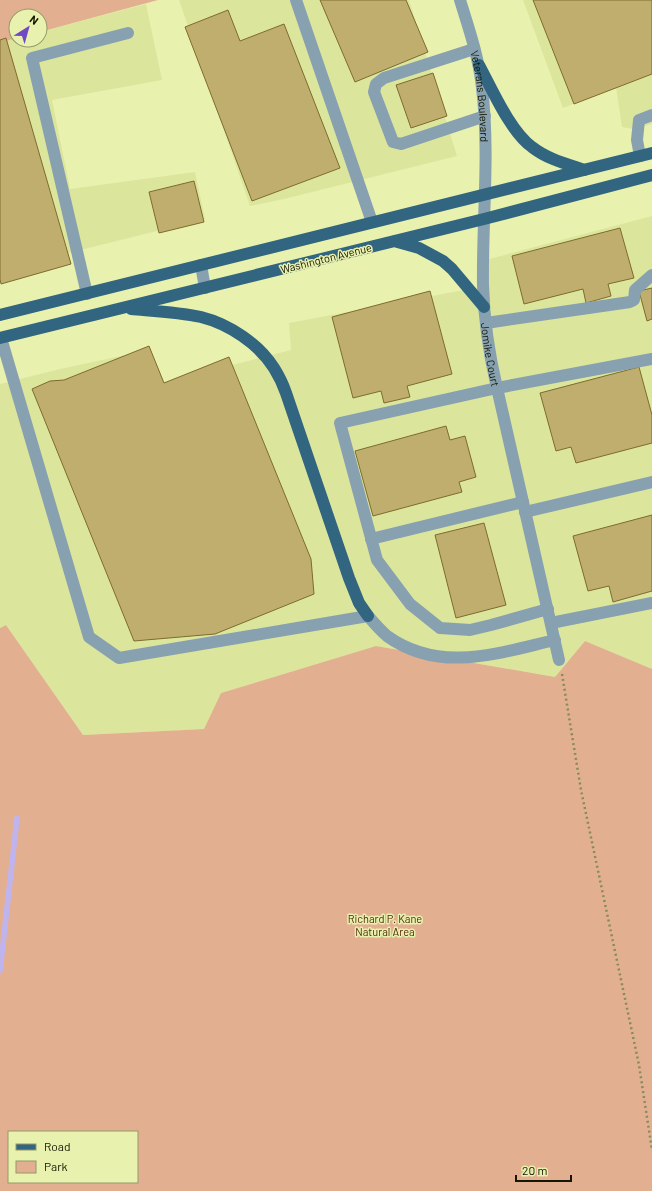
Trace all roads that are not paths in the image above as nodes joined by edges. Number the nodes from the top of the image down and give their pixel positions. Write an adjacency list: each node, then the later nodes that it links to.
1 (296, 0): 14 (street)
2 (460, 0): 4 (street, Veterans Boulevard)
3 (128, 33): 19 (street)
4 (474, 49): 5 (street, Veterans Boulevard); 7 (street)
5 (479, 65): 7 (street, Veterans Boulevard); 10 (main road)
6 (652, 115): 9 (street)
7 (485, 116): 12 (street, Veterans Boulevard)
8 (652, 153): 9 (main road)
9 (640, 156): 10 (main road)
10 (585, 170): 12 (main road)
11 (652, 175): 13 (main road, Washington Avenue)
12 (484, 194): 13 (street, Jomike Court); 14 (main road)
13 (484, 219): 15 (main road, Washington Avenue); 20 (street, Jomike Court)
14 (372, 222): 16 (main road)
15 (393, 241): 18 (main road, Washington Avenue); 20 (main road)
16 (201, 265): 18 (street); 19 (main road)
17 (652, 275): 23 (street)
18 (205, 288): 21 (main road, Washington Avenue)
19 (87, 294): 22 (main road)
20 (484, 307): 23 (street, Jomike Court)
21 (120, 308): 24 (main road, Washington Avenue); 32 (main road)
22 (0, 316)
23 (486, 323): 26 (street, Jomike Court)
24 (1, 338): 32 (street)
25 (652, 359): 26 (street)
26 (497, 388): 28 (street, Jomike Court); 29 (street)
27 (652, 482): 28 (street)
28 (524, 507): 29 (street); 31 (street, Jomike Court)
29 (371, 539): 31 (street)
30 (652, 603): 33 (street)
31 (548, 610): 33 (street, Jomike Court)
32 (368, 616): 34 (street)
33 (551, 623): 34 (street, Jomike Court)
34 (555, 640): 35 (street)
35 (559, 660)

